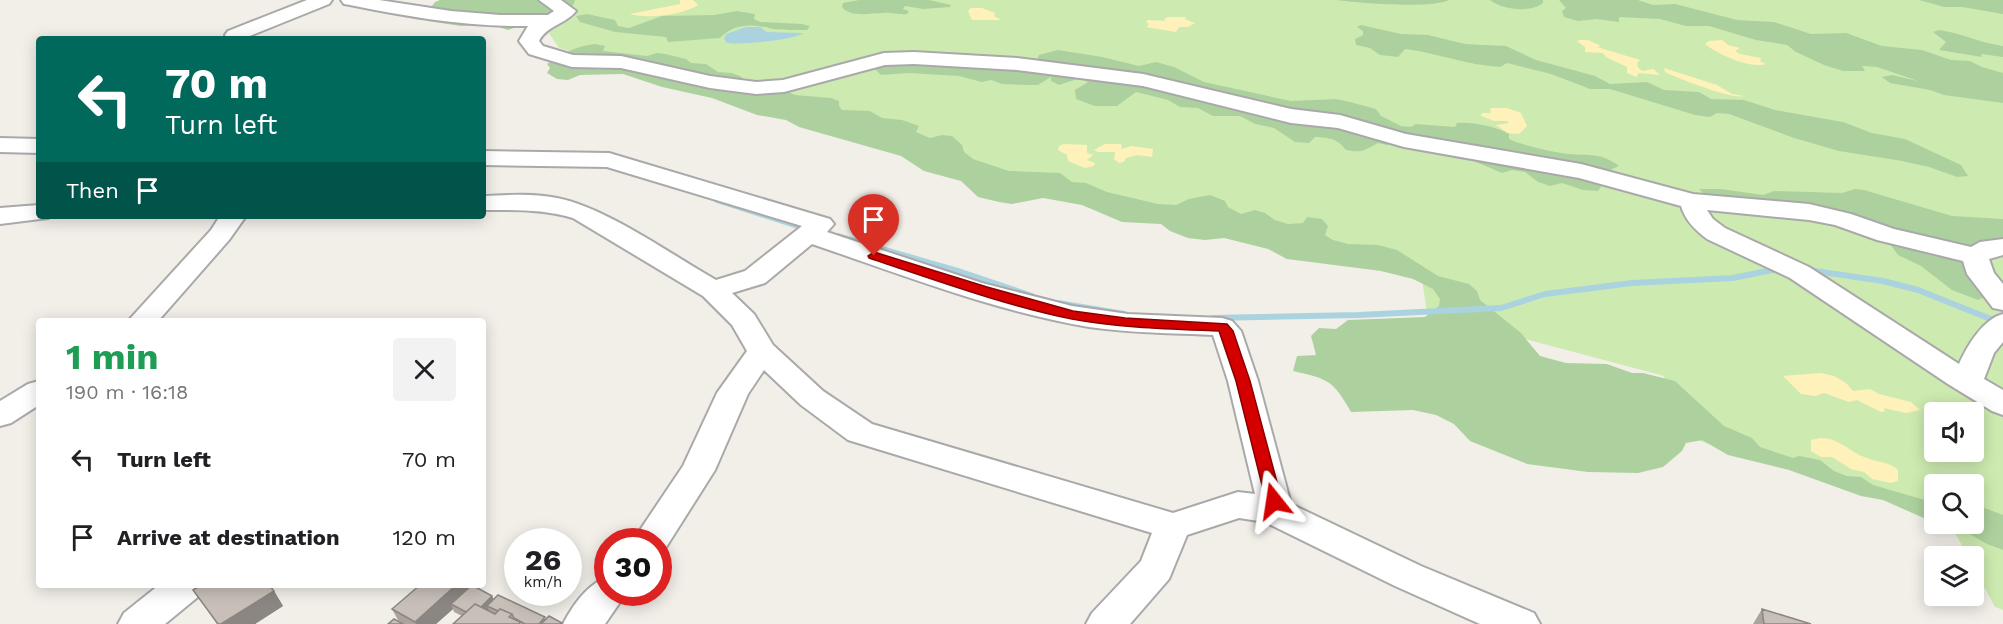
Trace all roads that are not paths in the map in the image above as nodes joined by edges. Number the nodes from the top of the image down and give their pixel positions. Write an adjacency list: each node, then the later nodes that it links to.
1 (323, 0): 5 (street)
2 (350, 0): 4 (street)
3 (548, 0): 4 (street)
4 (554, 20): 9 (street)
5 (236, 36)
6 (0, 145): 7 (street)
7 (36, 146)
8 (486, 158): 14 (street)
9 (1692, 201): 16 (street); 22 (street)
10 (486, 203): 17 (street)
11 (36, 213): 12 (street)
12 (0, 216)
13 (231, 219): 19 (street)
14 (809, 235): 17 (street); 26 (street)
15 (2003, 247): 16 (street)
16 (1975, 256): 18 (street)
17 (713, 290): 21 (street)
18 (2003, 302)
19 (145, 318)
20 (2003, 323): 22 (street)
21 (762, 351): 27 (street); 28 (street)
22 (1967, 382): 24 (street)
23 (36, 393): 25 (street)
24 (2003, 404)
25 (0, 415)
26 (1272, 510): 27 (street); 34 (street)
27 (1173, 526): 33 (street)
28 (659, 528)
29 (182, 588): 31 (street)
30 (597, 606): 32 (street)
31 (138, 624)
32 (583, 624)
33 (1106, 624)
34 (1520, 624)

